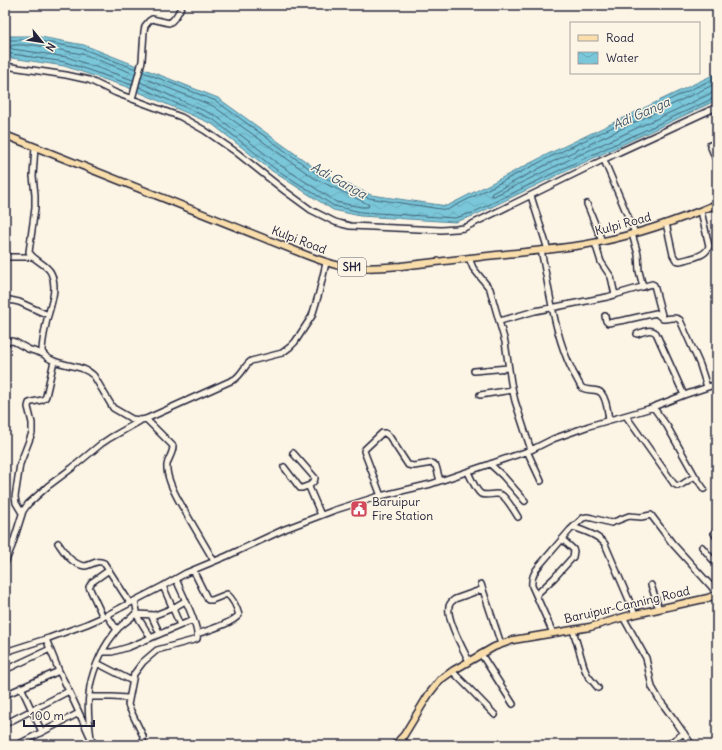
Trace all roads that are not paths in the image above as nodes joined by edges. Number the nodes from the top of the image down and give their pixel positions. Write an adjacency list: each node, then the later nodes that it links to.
1 (182, 5): 3 (street)
2 (5, 66): 3 (street)
3 (132, 99): 10 (street)
4 (717, 107): 8 (street)
5 (5, 135): 7 (main road, Kulpi Road / SH1)
6 (710, 145): 9 (street)
7 (35, 147): 19 (street); 22 (main road, Kulpi Road / SH1)
8 (604, 160): 10 (street); 15 (street)
9 (717, 162)
10 (531, 196): 18 (street)
11 (587, 204): 16 (street)
12 (717, 204): 13 (main road, Kulpi Road / SH1)
13 (701, 210): 14 (main road, Kulpi Road / SH1); 14 (street)
14 (666, 223): 15 (main road, Kulpi Road / SH1)
15 (634, 233): 16 (main road, Kulpi Road / SH1); 23 (street)
16 (602, 241): 17 (main road, Kulpi Road / SH1)
17 (595, 243): 18 (main road, Kulpi Road / SH1); 24 (street)
18 (544, 250): 21 (main road, Kulpi Road / SH1); 26 (street)
19 (33, 256): 20 (street); 27 (street)
20 (5, 257)
21 (469, 258): 22 (main road, Kulpi Road / SH1); 30 (street)
22 (326, 262): 44 (street)
23 (643, 286): 24 (street); 29 (street)
24 (615, 295): 26 (street)
25 (5, 299): 27 (street)
26 (553, 307): 30 (street); 45 (street)
27 (48, 315): 33 (street)
28 (605, 316): 29 (street)
29 (663, 318): 38 (street)
30 (500, 321): 35 (street)
31 (637, 334): 41 (street)
32 (5, 342): 33 (street)
33 (43, 354): 34 (street)
34 (54, 361): 44 (street); 58 (street)
35 (508, 368): 36 (street); 39 (street)
36 (474, 371)
37 (717, 384): 38 (street)
38 (707, 387): 41 (street)
39 (512, 390): 40 (street); 46 (street)
40 (480, 395)
41 (684, 395): 42 (street)
42 (653, 407): 43 (street); 51 (street)
43 (626, 416): 45 (street); 51 (street)
44 (144, 419): 58 (street); 67 (street)
45 (609, 420): 46 (street)
46 (529, 450): 48 (street); 53 (street)
47 (293, 453): 54 (street)
48 (490, 464): 50 (street); 57 (street)
49 (284, 466): 54 (street)
50 (468, 472): 52 (street); 60 (street)
51 (695, 476): 55 (street)
52 (440, 481): 56 (street); 56 (street)
53 (541, 481)
54 (310, 485): 59 (street)
55 (704, 489)
56 (381, 496): 59 (street)
57 (525, 501)
58 (22, 513): 68 (street)
59 (321, 515): 67 (street)
60 (518, 517)
61 (573, 527): 64 (street); 77 (street); 84 (street)
62 (714, 532): 63 (street)
63 (717, 538)
64 (562, 539): 78 (street); 78 (street)
65 (58, 543): 70 (street)
66 (702, 547): 69 (street)
67 (214, 561): 71 (street)
68 (5, 562)
69 (717, 565)
70 (109, 570): 79 (street); 86 (street)
71 (193, 570): 72 (street); 94 (street)
72 (176, 579): 75 (street); 80 (street)
73 (481, 584): 76 (street)
74 (650, 585): 82 (street)
75 (163, 586): 79 (street); 81 (street)
76 (483, 590): 97 (street); 102 (street)
77 (717, 594): 82 (main road, Baruipur-Canning Road)
78 (536, 595): 92 (street)
79 (133, 602): 83 (street); 86 (street)
80 (185, 602): 81 (street); 88 (street)
81 (173, 608): 85 (street); 89 (street)
82 (659, 609): 84 (main road, Baruipur-Canning Road)
83 (136, 614): 85 (street); 90 (street); 95 (street)
84 (635, 614): 87 (main road, Baruipur-Canning Road)
85 (151, 615): 93 (street)
86 (105, 616): 90 (street); 96 (street)
87 (623, 617): 91 (main road, Baruipur-Canning Road); 120 (street)
88 (194, 620): 89 (street); 94 (street)
89 (180, 626): 93 (street)
90 (117, 630): 100 (street)
91 (573, 630): 92 (main road, Baruipur-Canning Road); 109 (street)
92 (553, 633): 97 (main road, Baruipur-Canning Road)
93 (160, 634): 95 (street)
94 (197, 634): 107 (street)
95 (151, 638): 100 (street)
96 (46, 639): 98 (street); 99 (street)
97 (501, 644): 101 (main road, Baruipur-Canning Road)
98 (50, 649): 104 (street); 105 (street)
99 (5, 652)
100 (102, 652): 103 (street)
101 (481, 654): 102 (main road, Baruipur-Canning Road); 114 (street)
102 (469, 661): 106 (main road, Baruipur-Canning Road)
103 (97, 663): 107 (street); 112 (street)
104 (5, 670)
105 (59, 671): 108 (street); 110 (street)
106 (452, 671): 117 (street); 122 (main road, Baruipur-Canning Road)
107 (132, 681): 113 (street)
108 (21, 688): 111 (street); 115 (street)
109 (598, 688)
110 (69, 691): 115 (street); 116 (street)
111 (5, 695)
112 (88, 697): 113 (street); 121 (street)
113 (128, 698): 125 (street)
114 (513, 704)
115 (32, 711): 118 (street); 119 (street)
116 (79, 712): 119 (street); 121 (street)
117 (495, 716)
118 (5, 724)
119 (42, 732): 123 (street)
120 (684, 733): 128 (street); 129 (street)
121 (91, 738): 124 (street)
122 (400, 739): 126 (main road, Baruipur-Canning Road); 127 (street)
123 (18, 745)
124 (94, 745)
125 (139, 745)
126 (395, 745)
127 (409, 745)
128 (667, 745)
129 (692, 745)

